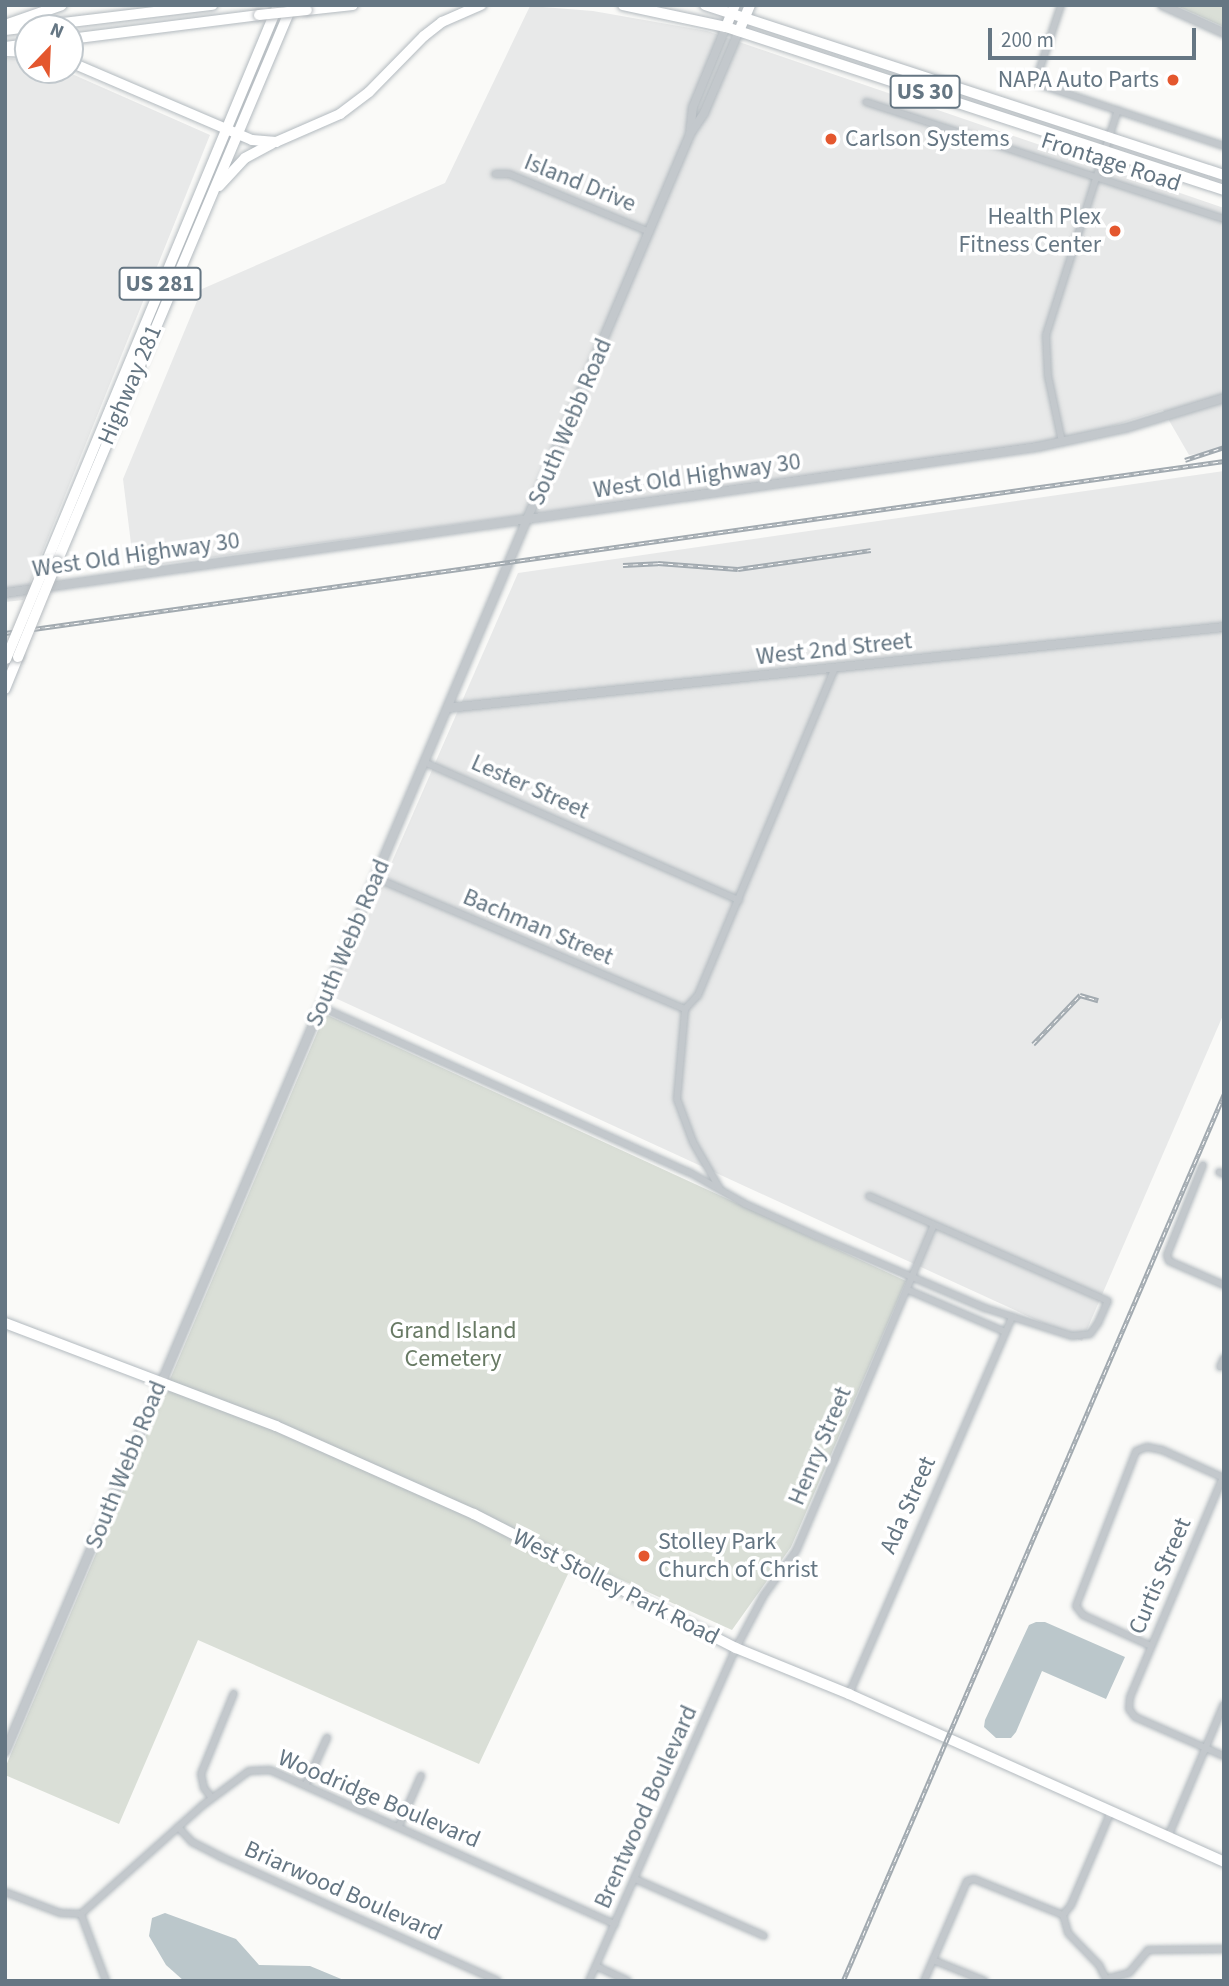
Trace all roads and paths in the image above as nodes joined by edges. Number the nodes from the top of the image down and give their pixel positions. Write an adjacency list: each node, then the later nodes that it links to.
1 (62, 5): 15 (main road)
2 (212, 5): 15 (main road)
3 (278, 5): 22 (main road, Highway 281 / US 281)
4 (292, 5): 23 (main road, Highway 281 / US 281)
5 (353, 5): 18 (main road, bridge)
6 (481, 5): 26 (main road)
7 (623, 5): 14 (main road, US 30)
8 (705, 5): 12 (main road, US 30)
9 (750, 5): 13 (main road, South Webb Road)
10 (1061, 5): 21 (street)
11 (1161, 5): 17 (street)
12 (734, 9): 13 (main road, US 30); 14 (main road, South Webb Road)
13 (745, 16): 16 (main road, South Webb Road); 25 (main road, US 30)
14 (726, 27): 16 (main road, US 30); 24 (street, South Webb Road)
15 (5, 28)
16 (739, 31): 24 (street, South Webb Road); 28 (main road, US 30)
17 (1224, 33)
18 (84, 36)
19 (84, 68): 22 (main road)
20 (866, 102): 31 (street, Frontage Road)
21 (1118, 110): 25 (street); 27 (street)
22 (225, 128): 23 (main road); 39 (main road, Highway 281 / US 281)
23 (237, 134): 26 (main road); 33 (main road, Highway 281 / US 281)
24 (690, 134): 35 (street, South Webb Road)
25 (1110, 137): 28 (street); 30 (main road, US 30)
26 (276, 142): 33 (main road)
27 (1224, 146)
28 (1105, 152): 31 (street); 32 (main road, US 30)
29 (495, 174): 35 (street, Island Drive)
30 (1224, 175)
31 (1097, 178): 34 (street, Frontage Road); 37 (street)
32 (1224, 190)
33 (202, 215): 39 (main road, Highway 281 / US 281)
34 (1224, 219)
35 (650, 232): 38 (street, South Webb Road)
36 (1224, 398): 37 (street, West Old Highway 30)
37 (1062, 442): 38 (street, West Old Highway 30)
38 (528, 520): 40 (street, West Old Highway 30); 45 (street, South Webb Road)
39 (51, 563): 42 (main road, Highway 281 / US 281, bridge); 44 (main road, Highway 281 / US 281, bridge)
40 (5, 593)
41 (1224, 627): 43 (street, West 2nd Street)
42 (6, 661)
43 (835, 667): 45 (street, West 2nd Street); 48 (street)
44 (5, 689)
45 (448, 708): 46 (street, South Webb Road)
46 (424, 762): 47 (street, South Webb Road); 48 (street, Lester Street)
47 (376, 878): 49 (street, South Webb Road); 50 (street, Bachman Street)
48 (739, 900): 50 (street)
49 (321, 1007): 52 (street); 63 (street, South Webb Road)
50 (685, 1009): 52 (street)
51 (1203, 1165): 56 (street)
52 (721, 1190): 55 (street)
53 (869, 1196): 54 (street)
54 (933, 1226): 55 (street, Henry Street); 58 (street)
55 (913, 1279): 57 (street, Henry Street); 58 (street)
56 (1224, 1285)
57 (908, 1290): 60 (street); 66 (street, Henry Street)
58 (1012, 1317): 60 (street, Ada Street)
59 (5, 1323): 63 (main road, West Stolley Park Road)
60 (1005, 1332): 68 (street, Ada Street)
61 (1224, 1358): 62 (street)
62 (1220, 1367)
63 (160, 1381): 66 (main road, West Stolley Park Road); 72 (street, South Webb Road)
64 (1223, 1477): 65 (street, Curtis Street); 65 (street)
65 (1151, 1646): 71 (street, Curtis Street)
66 (736, 1648): 68 (main road, West Stolley Park Road); 82 (street, Brentwood Boulevard)
67 (234, 1693): 76 (street)
68 (849, 1694): 77 (main road, West Stolley Park Road)
69 (1224, 1704): 71 (street)
70 (327, 1738): 75 (street)
71 (1206, 1748): 73 (street); 80 (street)
72 (5, 1752)
73 (1224, 1756)
74 (421, 1776): 78 (street)
75 (306, 1784): 76 (street, Woodridge Boulevard); 78 (street, Woodridge Boulevard)
76 (212, 1798): 79 (street, Woodridge Boulevard)
77 (1111, 1811): 80 (main road, West Stolley Park Road); 85 (street)
78 (399, 1826): 86 (street, Woodridge Boulevard)
79 (178, 1827): 84 (street, Woodridge Boulevard); 93 (street, Briarwood Boulevard)
80 (1168, 1837): 81 (main road, West Stolley Park Road)
81 (1224, 1862)
82 (635, 1879): 86 (street, Brentwood Boulevard); 87 (street)
83 (5, 1892): 84 (street)
84 (80, 1914): 92 (street)
85 (1063, 1914): 89 (street); 91 (street)
86 (615, 1924): 90 (street, Brentwood Boulevard)
87 (764, 1936)
88 (1224, 1948): 91 (street)
89 (933, 1960): 96 (street); 97 (street)
90 (596, 1966): 94 (street, Brentwood Boulevard); 95 (street)
91 (1107, 1980)
92 (106, 1981)
93 (498, 1981)
94 (589, 1981)
95 (628, 1981)
96 (924, 1981)
97 (985, 1981)

